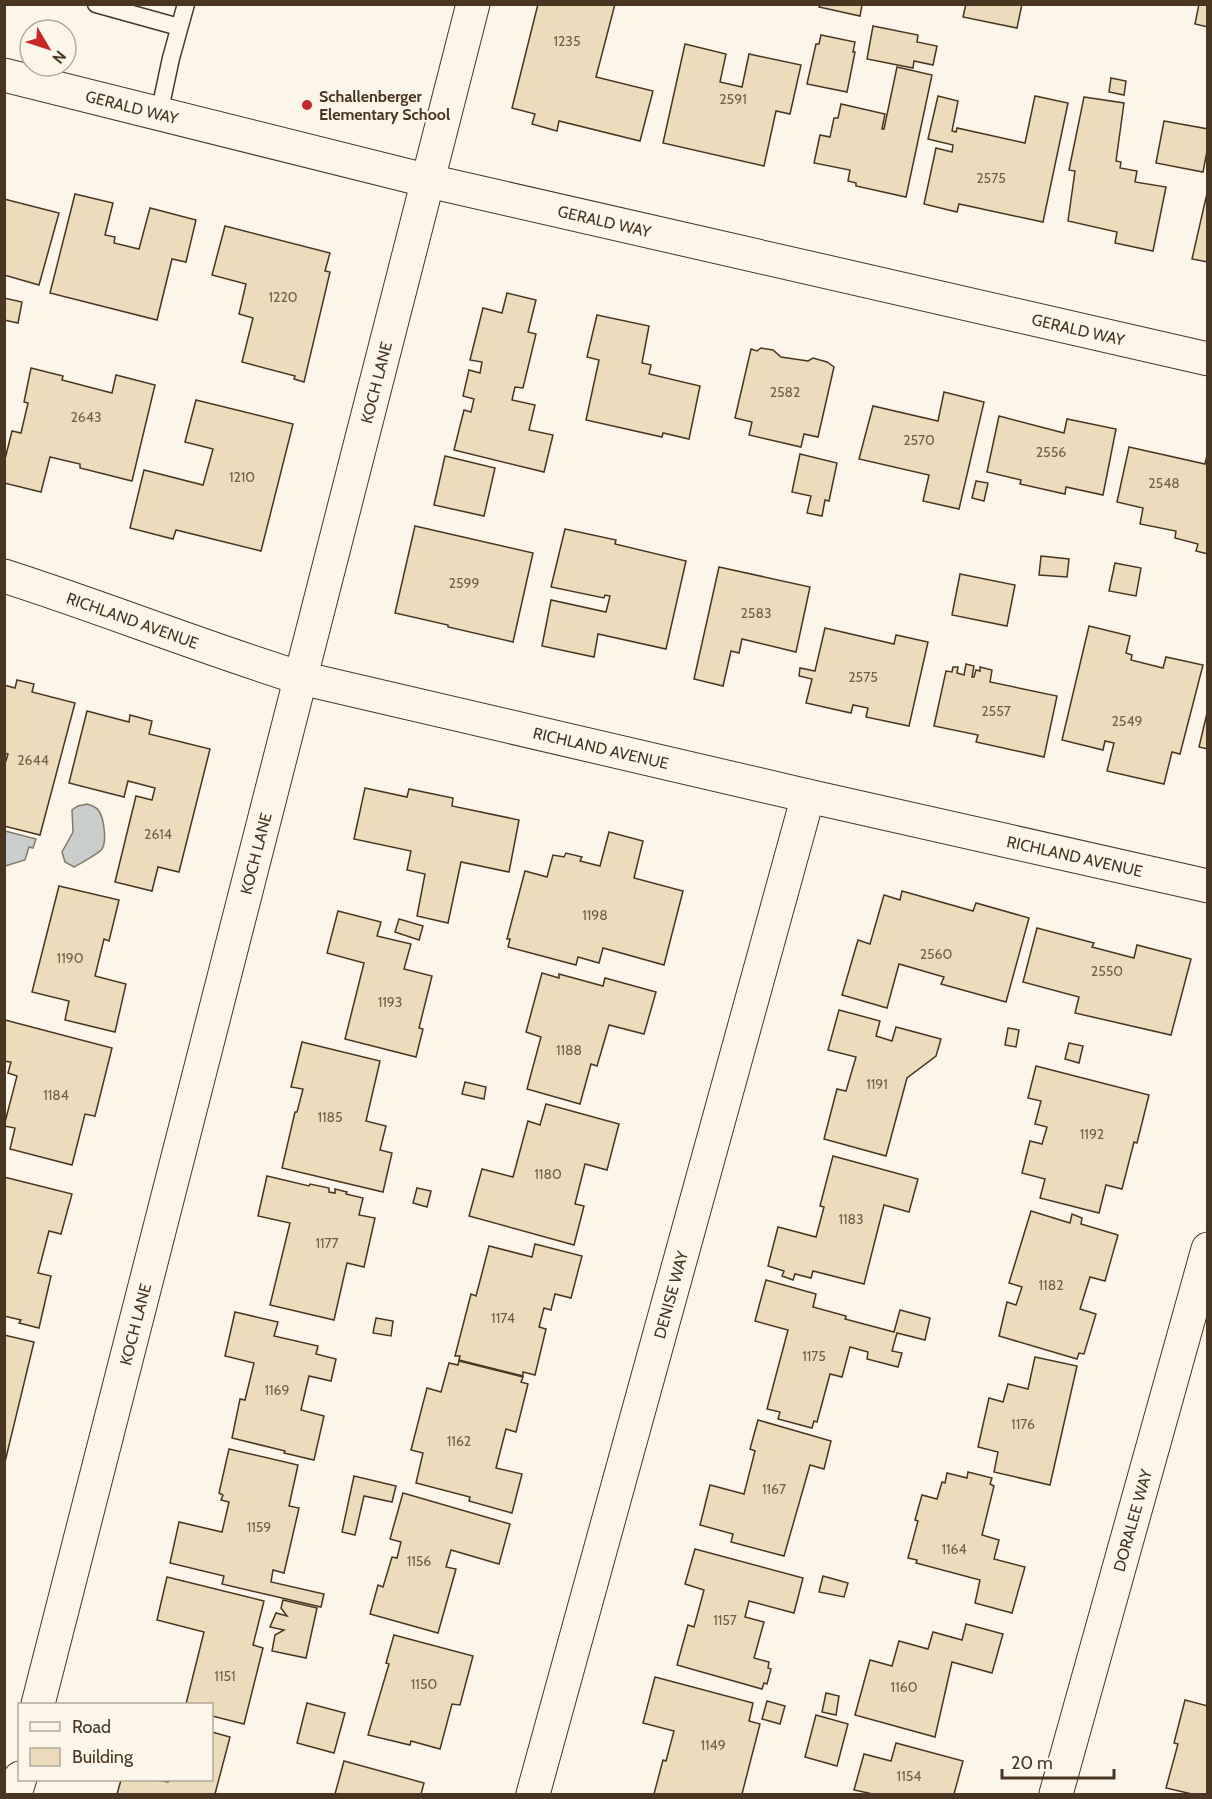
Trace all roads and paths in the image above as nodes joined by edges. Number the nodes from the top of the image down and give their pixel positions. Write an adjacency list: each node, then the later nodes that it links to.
1 (96, 4): 4 (lane)
2 (186, 4): 4 (lane)
3 (473, 4): 7 (street, KOCH LANE)
4 (179, 27): 6 (lane)
5 (4, 75): 6 (street, GERALD WAY)
6 (159, 114): 7 (street, GERALD WAY)
7 (429, 181): 8 (street, GERALD WAY); 10 (street, KOCH LANE)
8 (1208, 359)
9 (4, 576): 10 (street, RICHLAND AVENUE)
10 (301, 678): 11 (street, RICHLAND AVENUE); 14 (street, KOCH LANE)
11 (808, 796): 12 (street, RICHLAND AVENUE); 15 (street, DENISE WAY)
12 (1208, 886)
13 (1208, 1249): 16 (street, DORALEE WAY)
14 (38, 1703)
15 (533, 1794)
16 (1056, 1794)

